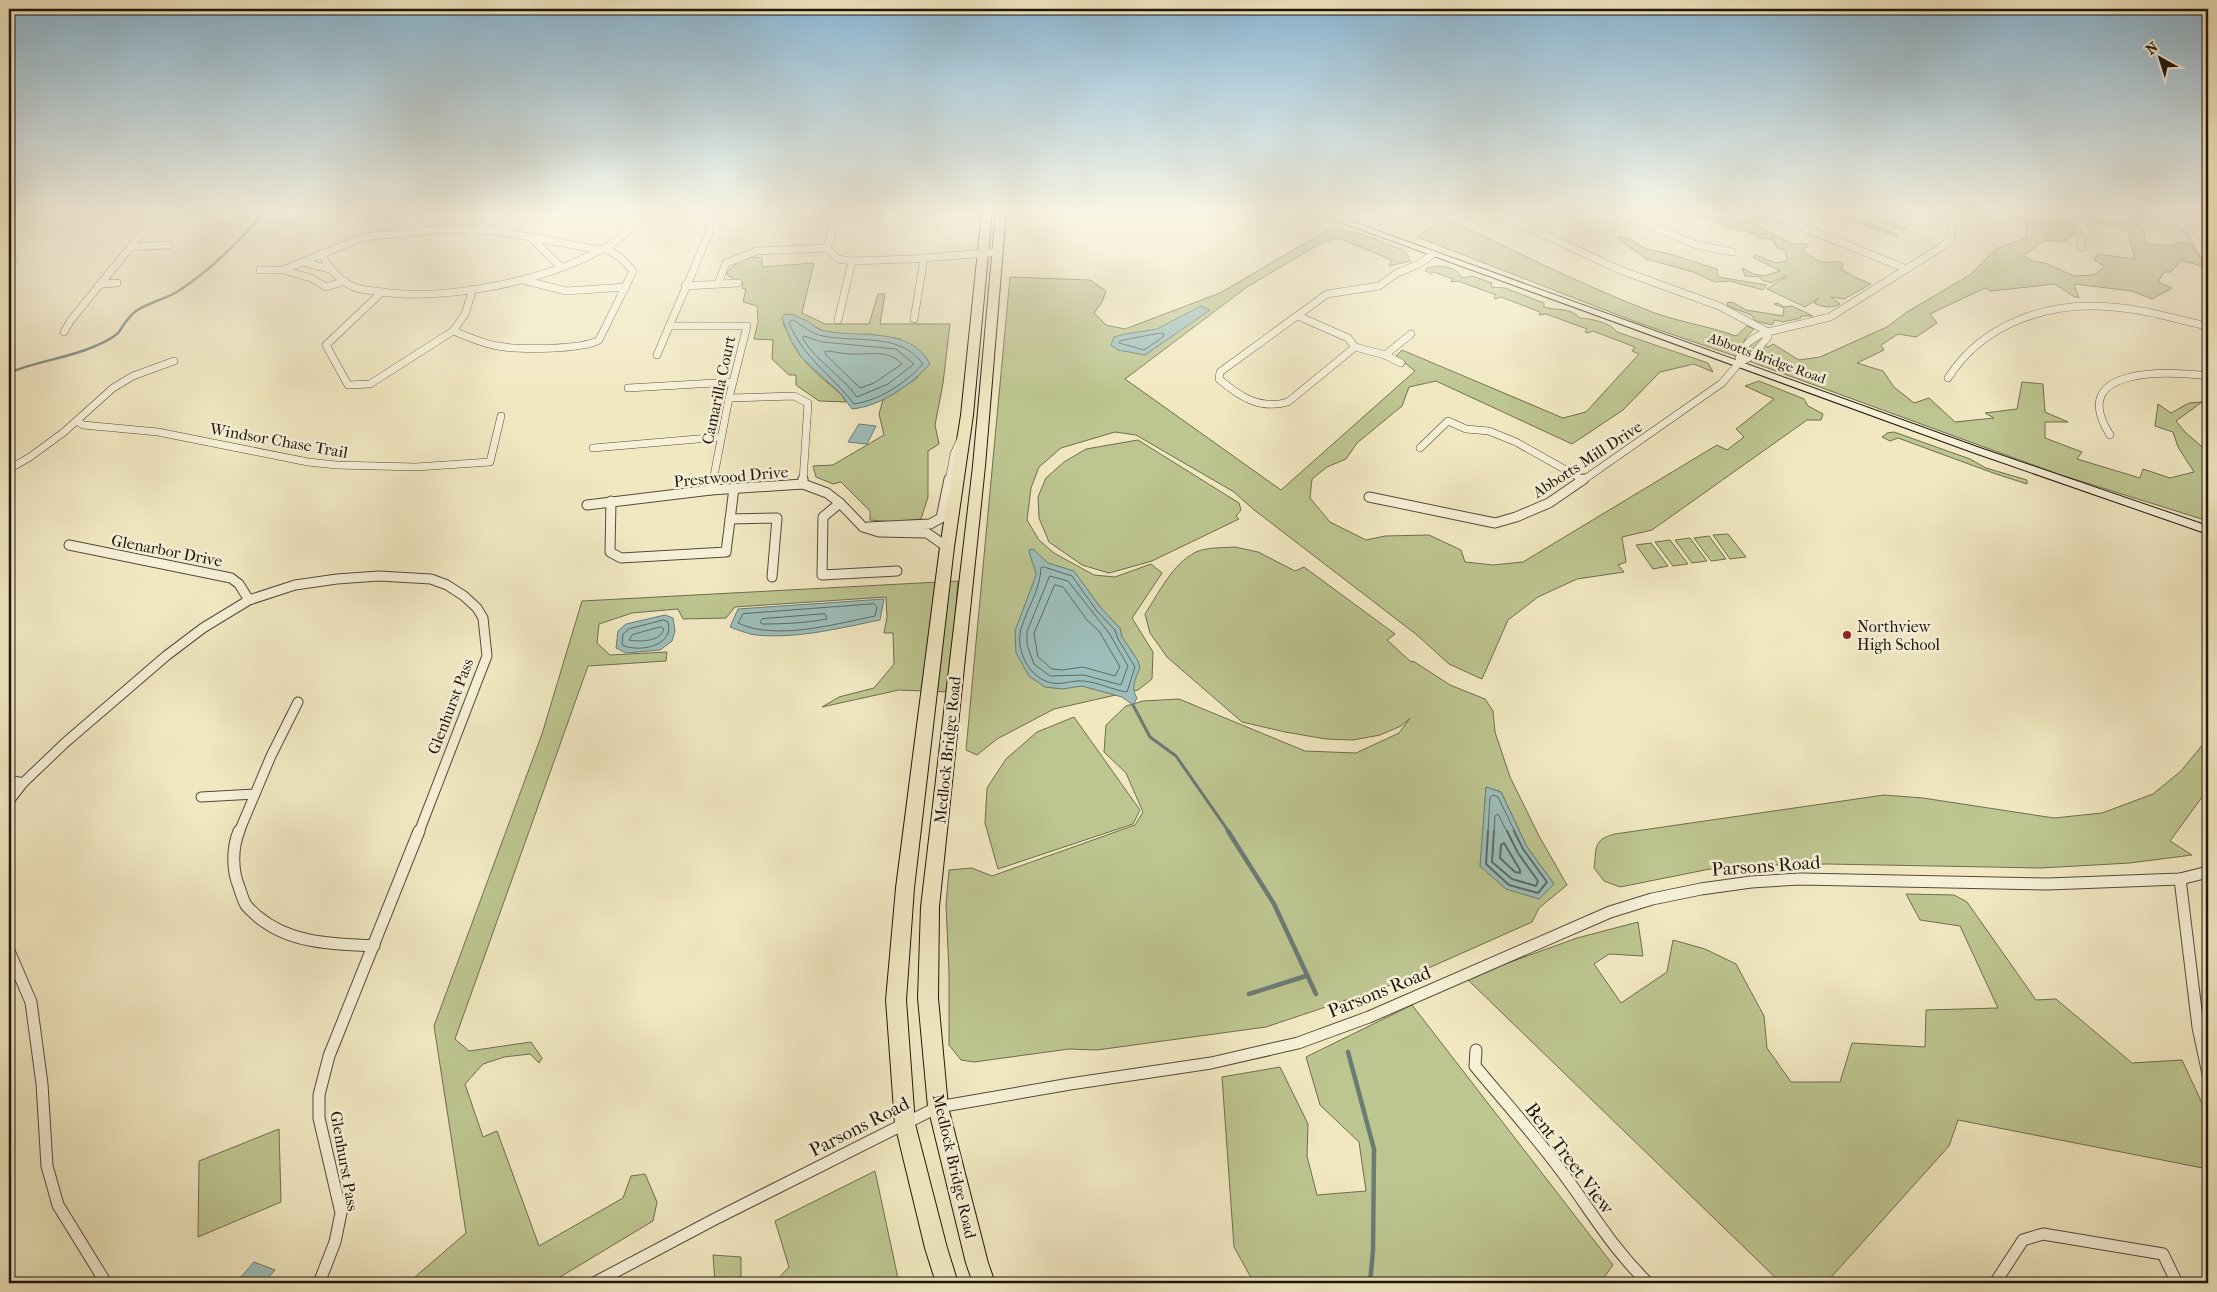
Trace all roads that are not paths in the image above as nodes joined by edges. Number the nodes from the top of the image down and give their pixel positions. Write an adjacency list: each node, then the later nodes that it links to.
1 (109, 272): 19 (street)
2 (294, 272): 17 (street)
3 (334, 272): 17 (street)
4 (541, 272): 16 (street)
5 (632, 272): 23 (street)
6 (692, 272): 22 (street)
7 (722, 272): 20 (street)
8 (849, 272): 29 (street)
9 (922, 272): 28 (street)
10 (988, 272): 50 (highway, Medlock Bridge Road)
11 (990, 272): 84 (highway, Medlock Bridge Road)
12 (1399, 272): 27 (street)
13 (1484, 272): 42 (main road, Abbotts Bridge Road)
14 (1626, 272): 35 (street)
15 (1902, 272): 35 (street)
16 (521, 279): 23 (street); 24 (street)
17 (345, 281): 25 (street)
18 (117, 282): 19 (street)
19 (100, 284): 34 (street)
20 (718, 284): 21 (street); 22 (street)
21 (738, 284)
22 (686, 286): 30 (street)
23 (626, 287): 33 (street)
24 (473, 289): 25 (street); 33 (street)
25 (382, 292): 33 (street)
26 (2208, 310): 32 (street)
27 (1298, 316): 37 (street); 37 (street)
28 (914, 319)
29 (838, 320)
30 (669, 326): 31 (street); 38 (street)
31 (747, 326): 45 (street, Camarilla Court)
32 (2207, 328): 44 (street)
33 (453, 331)
34 (64, 332)
35 (1768, 332): 42 (street); 42 (street, Abbotts Mill Drive)
36 (1411, 334): 39 (street)
37 (1355, 347): 39 (street)
38 (657, 355)
39 (1385, 355): 41 (street)
40 (174, 361): 49 (street)
41 (1401, 363)
42 (1739, 363): 56 (street, Abbotts Mill Drive); 66 (main road, Abbotts Bridge Road)
43 (2208, 376): 51 (street)
44 (1948, 378)
45 (733, 382): 46 (street); 47 (street, Camarilla Court)
46 (628, 388)
47 (729, 398): 52 (street, Camarilla Court); 57 (street)
48 (501, 416): 49 (street, Windsor Chase Trail)
49 (77, 421): 55 (street)
50 (964, 432): 65 (street, Medlock Bridge Road); 68 (highway, Medlock Bridge Road)
51 (2110, 435)
52 (721, 437): 53 (street); 59 (street, Camarilla Court)
53 (593, 448)
54 (1420, 448): 56 (street)
55 (9, 469)
56 (1582, 479): 60 (street, Abbotts Mill Drive)
57 (802, 484): 58 (street, Prestwood Drive); 62 (street, Prestwood Drive)
58 (734, 488): 59 (street, Prestwood Drive); 64 (street)
59 (711, 490): 61 (street, Prestwood Drive)
60 (1369, 497)
61 (611, 501): 63 (street, Prestwood Drive); 64 (street)
62 (840, 503): 65 (street, Prestwood Drive); 69 (street)
63 (587, 505)
64 (730, 519): 70 (street)
65 (863, 527): 68 (street)
66 (2208, 530)
67 (69, 545): 71 (street, Glenarbor Drive)
68 (948, 547): 85 (highway, Medlock Bridge Road)
69 (897, 571)
70 (772, 577)
71 (249, 600): 74 (street, Glenhurst Pass); 80 (street, Glenhurst Pass)
72 (298, 702): 75 (street)
73 (9, 780): 74 (street)
74 (23, 783): 77 (street, Glenhurst Pass)
75 (255, 794): 76 (street); 80 (street)
76 (201, 796)
77 (9, 802)
78 (2208, 872): 79 (street, Parsons Road)
79 (2180, 878): 83 (street); 84 (street, Parsons Road)
80 (374, 946): 87 (street, Glenhurst Pass)
81 (9, 951): 86 (street)
82 (1476, 1050): 91 (street, Bent Treet View)
83 (2208, 1074)
84 (938, 1107): 85 (street, Parsons Road); 90 (highway, Medlock Bridge Road)
85 (905, 1124): 88 (street, Parsons Road); 89 (highway, Medlock Bridge Road)
86 (106, 1283)
87 (319, 1283)
88 (594, 1283)
89 (948, 1283)
90 (984, 1283)
91 (1648, 1283)
92 (1996, 1283): 93 (street)
93 (2177, 1283)

